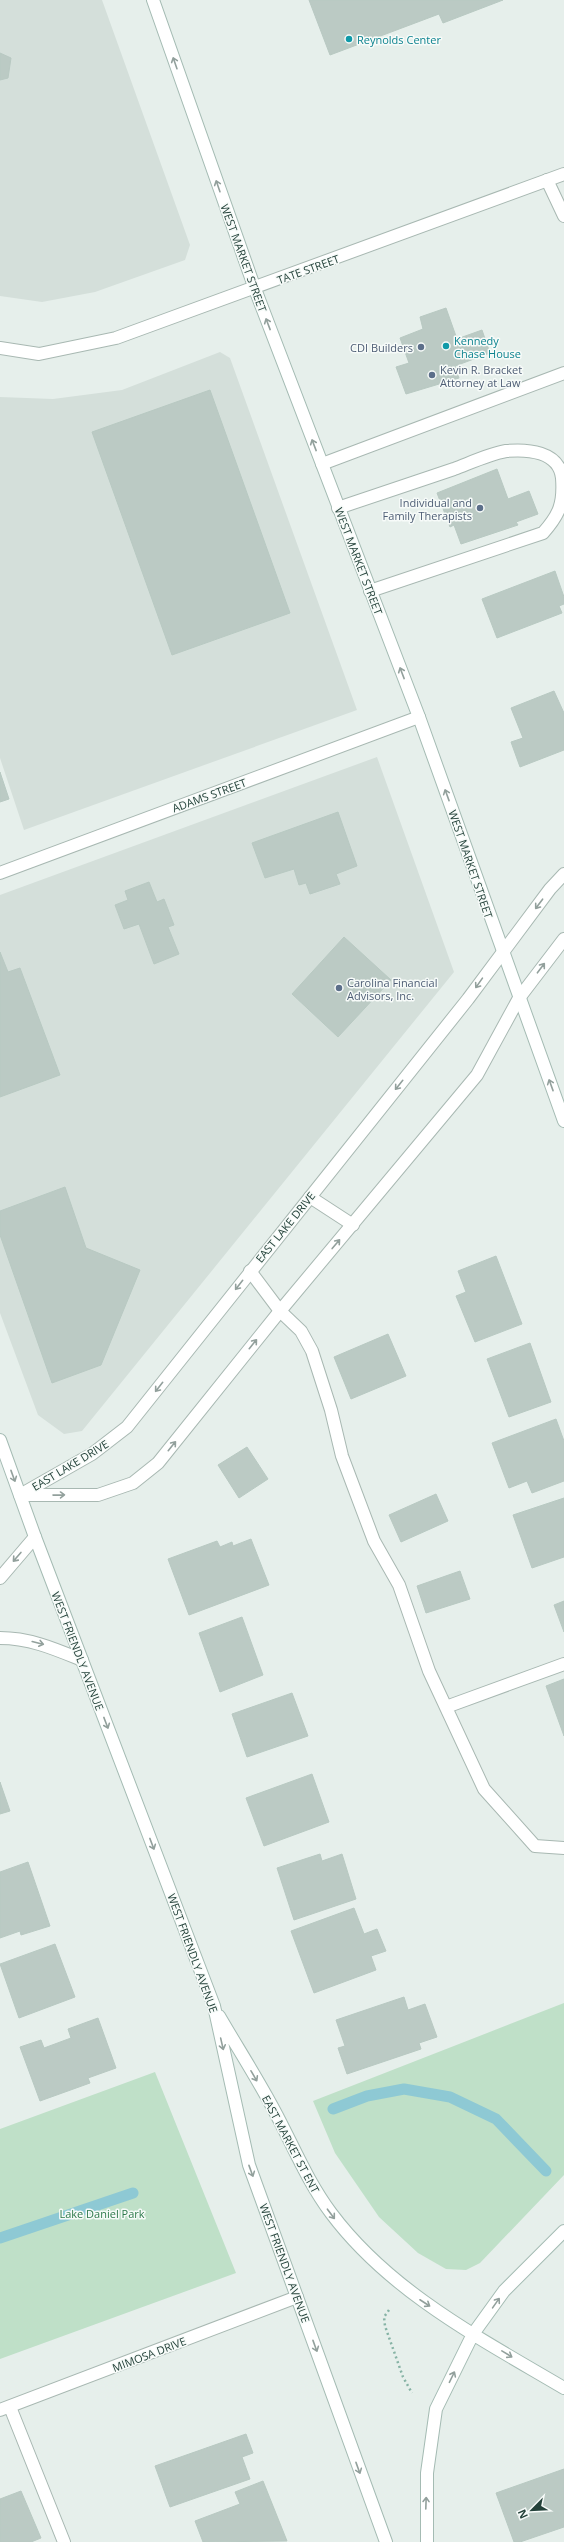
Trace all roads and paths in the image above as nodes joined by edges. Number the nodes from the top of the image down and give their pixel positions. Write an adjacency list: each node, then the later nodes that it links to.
1 (153, 0): 5 (main road, WEST MARKET STREET, one-way to 1)
2 (564, 174): 3 (main road, TATE STREET)
3 (548, 180): 4 (main road); 5 (main road, TATE STREET)
4 (564, 216)
5 (254, 289): 6 (main road, TATE STREET); 8 (main road, WEST MARKET STREET, one-way to 5)
6 (0, 348)
7 (564, 373): 8 (main road)
8 (322, 464): 10 (main road, WEST MARKET STREET)
9 (563, 476): 10 (main road); 11 (main road)
10 (338, 508): 11 (main road, WEST MARKET STREET)
11 (370, 591): 12 (main road, WEST MARKET STREET, one-way to 11)
12 (419, 717): 13 (main road, ADAMS STREET); 16 (main road, WEST MARKET STREET, one-way to 12)
13 (0, 873)
14 (564, 874): 16 (main road, EAST LAKE DRIVE, one-way to 16)
15 (564, 939): 17 (main road, EAST LAKE DRIVE, one-way to 15)
16 (502, 951): 17 (main road, WEST MARKET STREET); 19 (main road, EAST LAKE DRIVE, one-way to 19)
17 (519, 998): 18 (main road, WEST MARKET STREET, one-way to 17); 20 (main road, EAST LAKE DRIVE)
18 (564, 1122)
19 (310, 1197): 20 (main road); 21 (main road, EAST LAKE DRIVE)
20 (353, 1225): 22 (main road, EAST LAKE DRIVE, one-way to 20)
21 (250, 1271): 22 (main road); 24 (main road, EAST LAKE DRIVE, one-way to 24)
22 (280, 1311): 24 (main road, EAST LAKE DRIVE, one-way to 22); 30 (main road)
23 (0, 1440): 24 (main road, WEST FRIENDLY AVENUE, one-way to 24)
24 (20, 1495): 25 (main road, WEST FRIENDLY AVENUE)
25 (35, 1537): 26 (main road, one-way to 26); 28 (main road, WEST FRIENDLY AVENUE)
26 (0, 1578)
27 (0, 1638): 28 (main road, one-way to 28)
28 (82, 1660): 32 (main road, WEST FRIENDLY AVENUE, one-way to 32)
29 (564, 1664): 30 (main road)
30 (446, 1707): 31 (main road)
31 (564, 1848)
32 (214, 2006): 34 (main road, WEST FRIENDLY AVENUE, one-way to 34); 36 (main road, EAST MARKET ST ENT, one-way to 36)
33 (564, 2231): 36 (main road, one-way to 33)
34 (297, 2297): 39 (main road, MIMOSA DRIVE); 41 (main road, WEST FRIENDLY AVENUE, one-way to 41)
35 (389, 2310): 38 (path)
36 (473, 2334): 37 (main road, EAST MARKET ST ENT, one-way to 37); 42 (main road, one-way to 36)
37 (564, 2388)
38 (412, 2393)
39 (5, 2408): 40 (main road)
40 (64, 2542)
41 (386, 2542)
42 (427, 2542)

